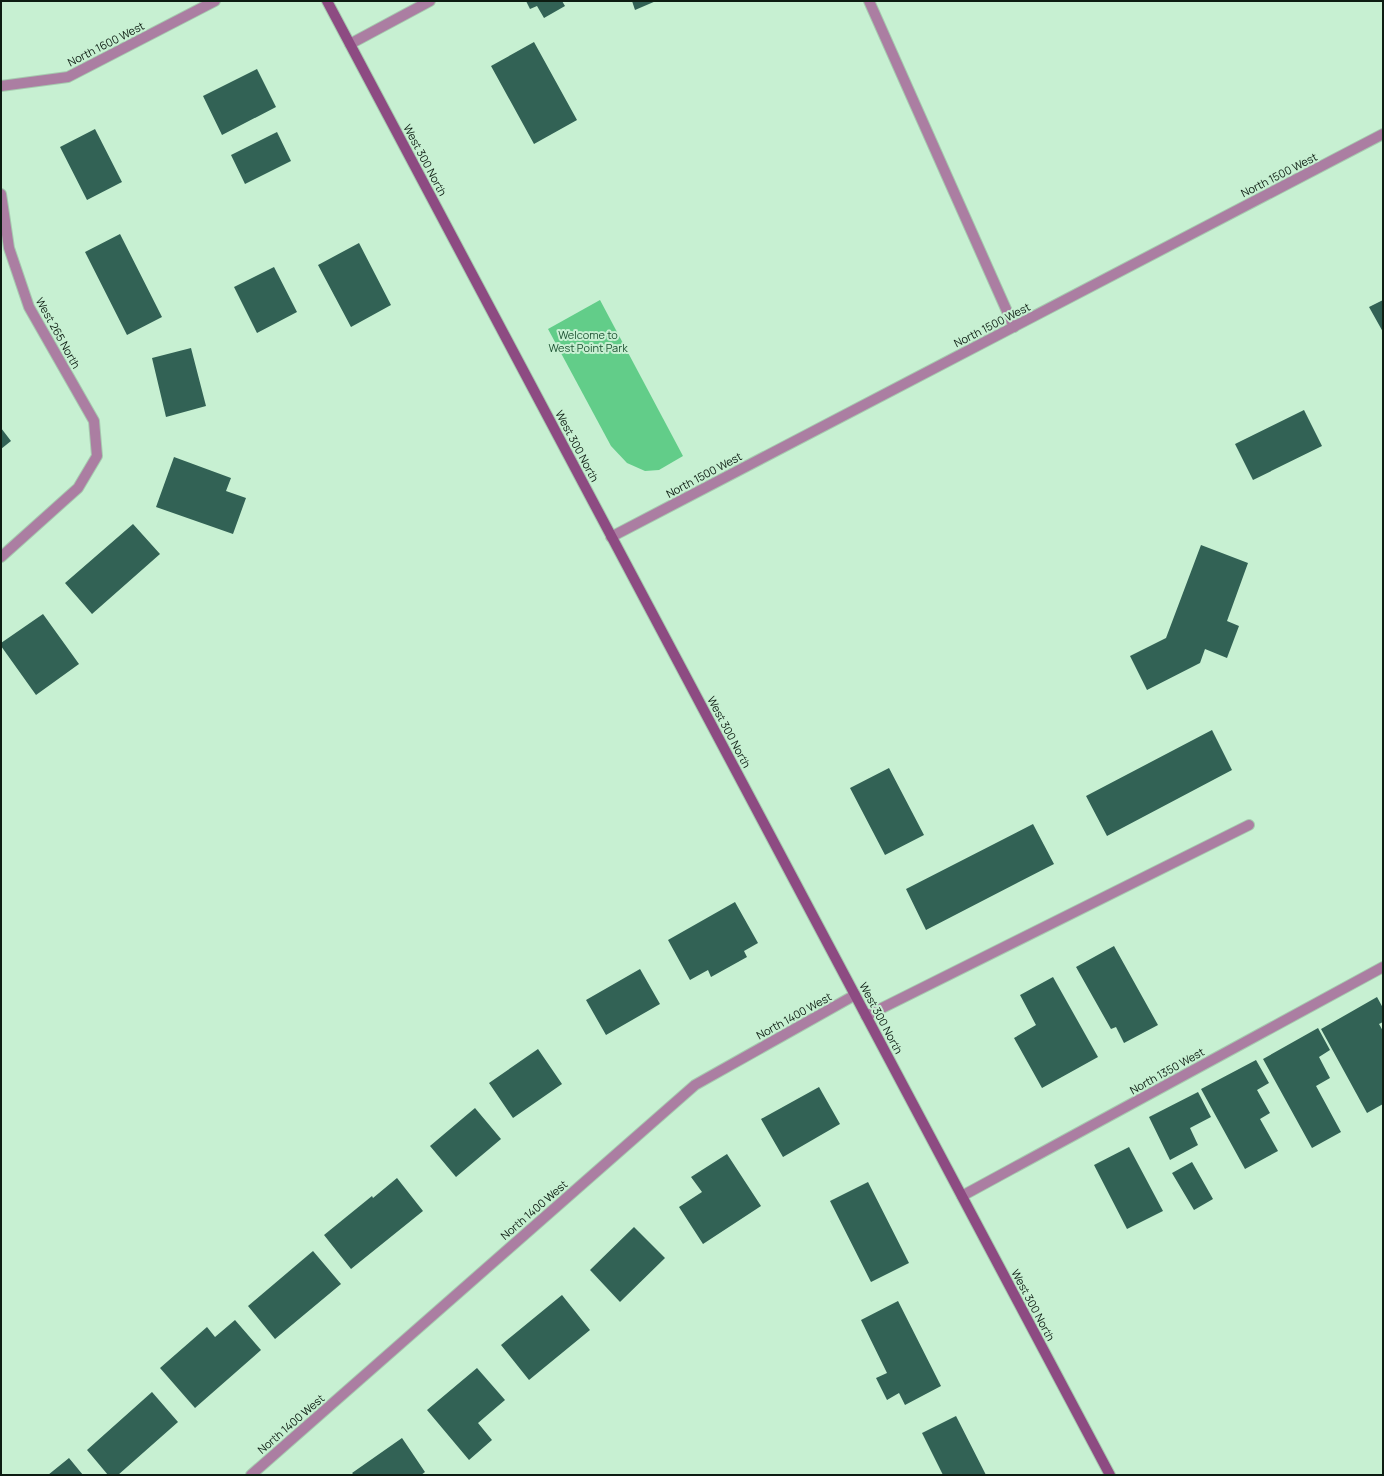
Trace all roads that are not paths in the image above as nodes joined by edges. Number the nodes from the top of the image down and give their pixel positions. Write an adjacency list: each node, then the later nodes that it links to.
1 (214, 1): 6 (street, North 1600 West)
2 (327, 1): 5 (main road, West 300 North)
3 (430, 1): 5 (street)
4 (869, 1): 9 (street)
5 (350, 44): 10 (main road, West 300 North)
6 (1, 86)
7 (1383, 134): 9 (street, North 1500 West)
8 (1, 194): 11 (street, West 265 North)
9 (1014, 326): 10 (street, North 1500 West)
10 (611, 537): 14 (main road, West 300 North)
11 (1, 557)
12 (1249, 825): 15 (street)
13 (1383, 966): 16 (street, North 1350 West)
14 (855, 995): 15 (main road, West 300 North); 17 (street, North 1400 West)
15 (866, 1016): 16 (main road, West 300 North)
16 (962, 1196): 18 (main road, West 300 North)
17 (251, 1475)
18 (1110, 1475)

